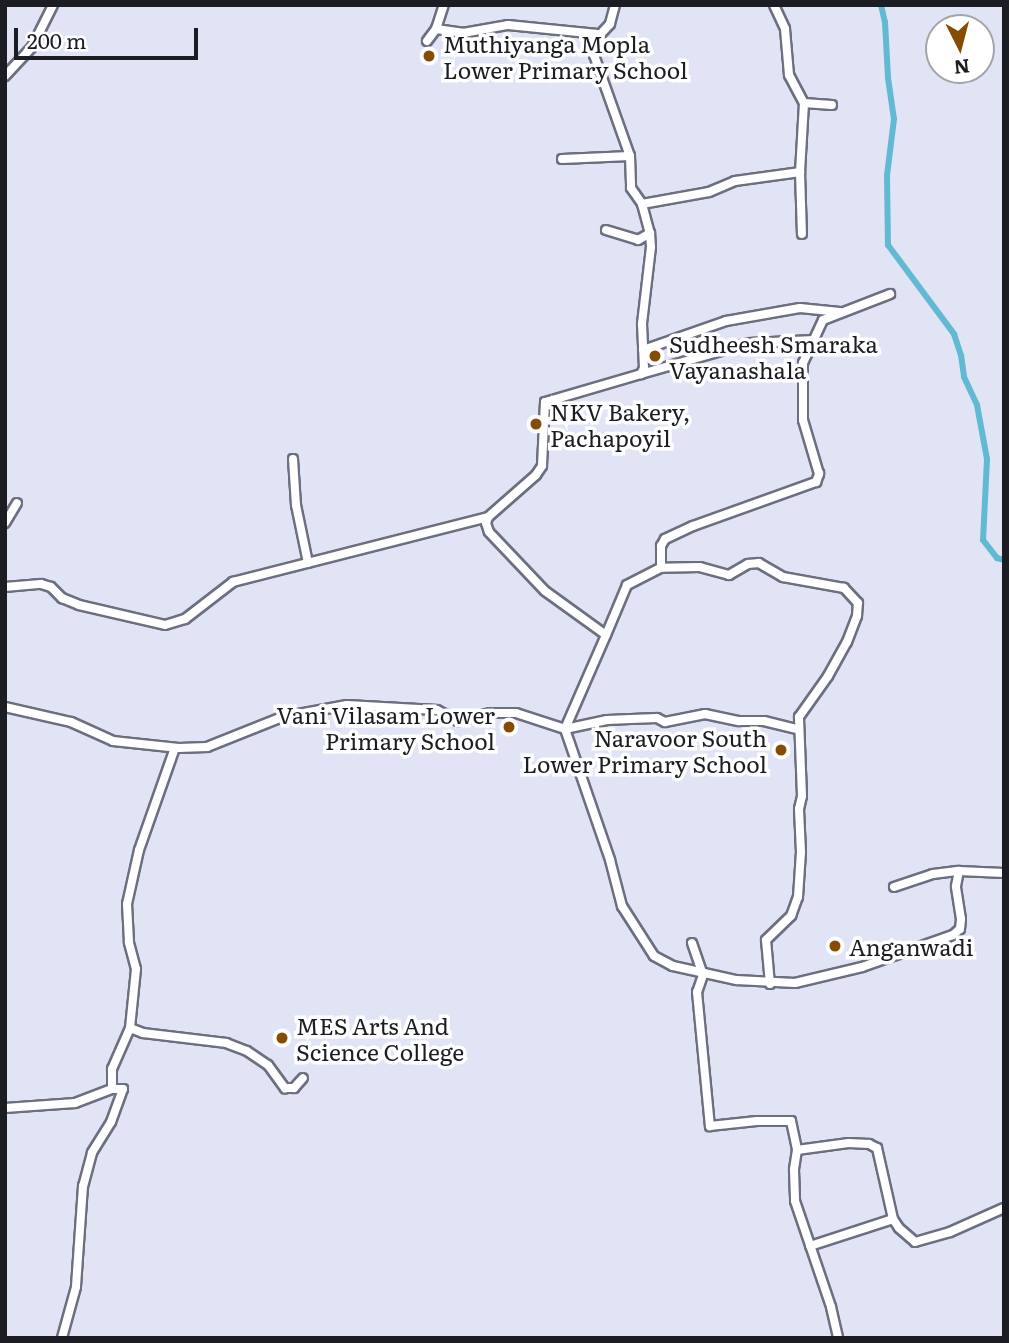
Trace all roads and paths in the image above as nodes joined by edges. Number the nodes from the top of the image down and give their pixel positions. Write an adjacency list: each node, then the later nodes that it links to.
1 (444, 5): 5 (street)
2 (615, 5): 6 (street)
3 (774, 5): 9 (street)
4 (51, 6): 8 (street)
5 (436, 29): 6 (street); 7 (street)
6 (598, 34): 11 (street)
7 (427, 41)
8 (5, 76)
9 (804, 103): 10 (street); 13 (street)
10 (832, 105)
11 (630, 156): 12 (street); 14 (street)
12 (562, 159)
13 (800, 172): 14 (street); 17 (street)
14 (642, 204): 16 (street)
15 (606, 230): 16 (street)
16 (650, 233): 21 (street)
17 (802, 234)
18 (890, 294): 19 (street)
19 (842, 312): 20 (street); 21 (street)
20 (814, 340): 22 (street); 28 (street)
21 (643, 350): 22 (street)
22 (640, 374): 25 (street)
23 (293, 459): 27 (street)
24 (17, 503): 26 (street)
25 (488, 517): 27 (street); 30 (street)
26 (5, 523)
27 (308, 563): 29 (street)
28 (661, 568): 30 (street); 33 (street)
29 (5, 587)
30 (606, 635): 32 (street)
31 (5, 707): 34 (street)
32 (565, 729): 33 (street); 34 (street); 39 (street)
33 (797, 729): 40 (street)
34 (175, 748): 41 (street)
35 (959, 871): 36 (street); 37 (street); 40 (street)
36 (1004, 873)
37 (894, 887)
38 (692, 943): 39 (street)
39 (703, 975): 40 (street); 45 (street)
40 (770, 984)
41 (130, 1027): 42 (street); 43 (street)
42 (303, 1078)
43 (113, 1089): 44 (street); 49 (street)
44 (5, 1108)
45 (797, 1150): 47 (street); 48 (street)
46 (1004, 1208): 47 (street)
47 (893, 1219): 48 (street)
48 (810, 1246): 50 (street)
49 (62, 1338)
50 (838, 1338)

